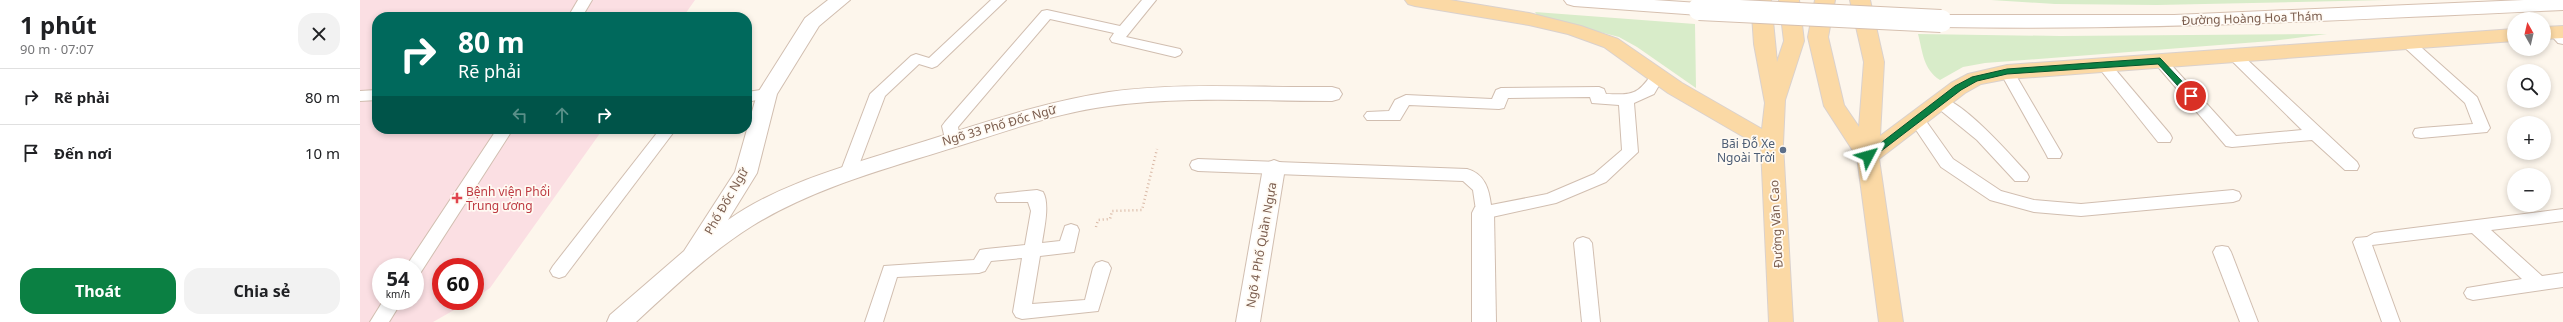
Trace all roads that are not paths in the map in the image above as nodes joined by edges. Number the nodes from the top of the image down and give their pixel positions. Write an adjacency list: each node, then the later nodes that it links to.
1 (585, 0): 12 (lane)
2 (840, 0): 24 (street, Phố Đốc Ngữ)
3 (998, 0): 45 (lane)
4 (1149, 0): 13 (lane)
5 (1415, 0): 21 (main road)
6 (1574, 0): 11 (street, Đường Hoàng Hoa Thám, bridge)
7 (1761, 0): 28 (main road, Đường Văn Cao)
8 (1789, 0): 28 (main road, Đường Văn Cao)
9 (1825, 0): 41 (main road)
10 (1860, 0): 41 (main road)
11 (2563, 4)
12 (578, 12)
13 (1123, 32): 16 (lane); 38 (lane)
14 (2507, 35): 15 (main road)
15 (2408, 42): 17 (main road); 32 (lane)
16 (1175, 52)
17 (2235, 56): 18 (main road); 36 (lane)
18 (2160, 61): 19 (main road); 36 (lane)
19 (2104, 65): 20 (main road); 37 (lane)
20 (2007, 72): 27 (main road); 40 (lane)
21 (1658, 76): 26 (lane); 39 (main road)
22 (1332, 94): 38 (street, Ngõ 33 Phố Đốc Ngữ)
23 (372, 95): 25 (lane)
24 (757, 95): 31 (street, Phố Đốc Ngữ)
25 (360, 96)
26 (1626, 100): 29 (lane); 49 (lane)
27 (1939, 100): 30 (main road); 46 (lane)
28 (1775, 103): 39 (main road, Đường Văn Cao)
29 (1372, 116)
30 (1916, 118): 41 (main road); 47 (lane)
31 (752, 130)
32 (2421, 133)
33 (502, 134): 57 (lane)
34 (664, 134): 59 (lane)
35 (752, 134): 56 (street, Phố Đốc Ngữ)
36 (2315, 134): 43 (lane)
37 (2164, 138)
38 (952, 139): 45 (street, Ngõ 33 Phố Đốc Ngữ)
39 (1772, 144): 70 (main road, Đường Văn Cao)
40 (2054, 154)
41 (1868, 156): 71 (main road)
42 (1198, 165): 44 (lane)
43 (2351, 166)
44 (1274, 168): 49 (lane); 67 (street, Ngõ 4 Phố Quần Ngựa)
45 (848, 173): 56 (street, Ngõ 33 Phố Đốc Ngữ)
46 (2021, 177)
47 (2234, 196)
48 (1003, 198): 54 (lane)
49 (1483, 213): 68 (street)
50 (2563, 215): 51 (lane)
51 (2475, 226): 61 (lane); 73 (lane)
52 (1071, 230): 54 (lane)
53 (1583, 243): 69 (lane)
54 (1032, 251): 58 (lane); 66 (lane)
55 (2222, 252): 72 (lane)
56 (692, 257): 65 (street, Phố Đốc Ngữ)
57 (421, 258)
58 (1102, 268)
59 (559, 271)
60 (2563, 280): 61 (lane)
61 (2539, 284): 62 (lane)
62 (2473, 293)
63 (387, 310): 64 (lane)
64 (379, 322)
65 (619, 322)
66 (874, 322)
67 (1248, 322)
68 (1484, 322)
69 (1591, 322)
70 (1781, 322)
71 (1891, 322)
72 (2249, 322)
73 (2391, 322)

